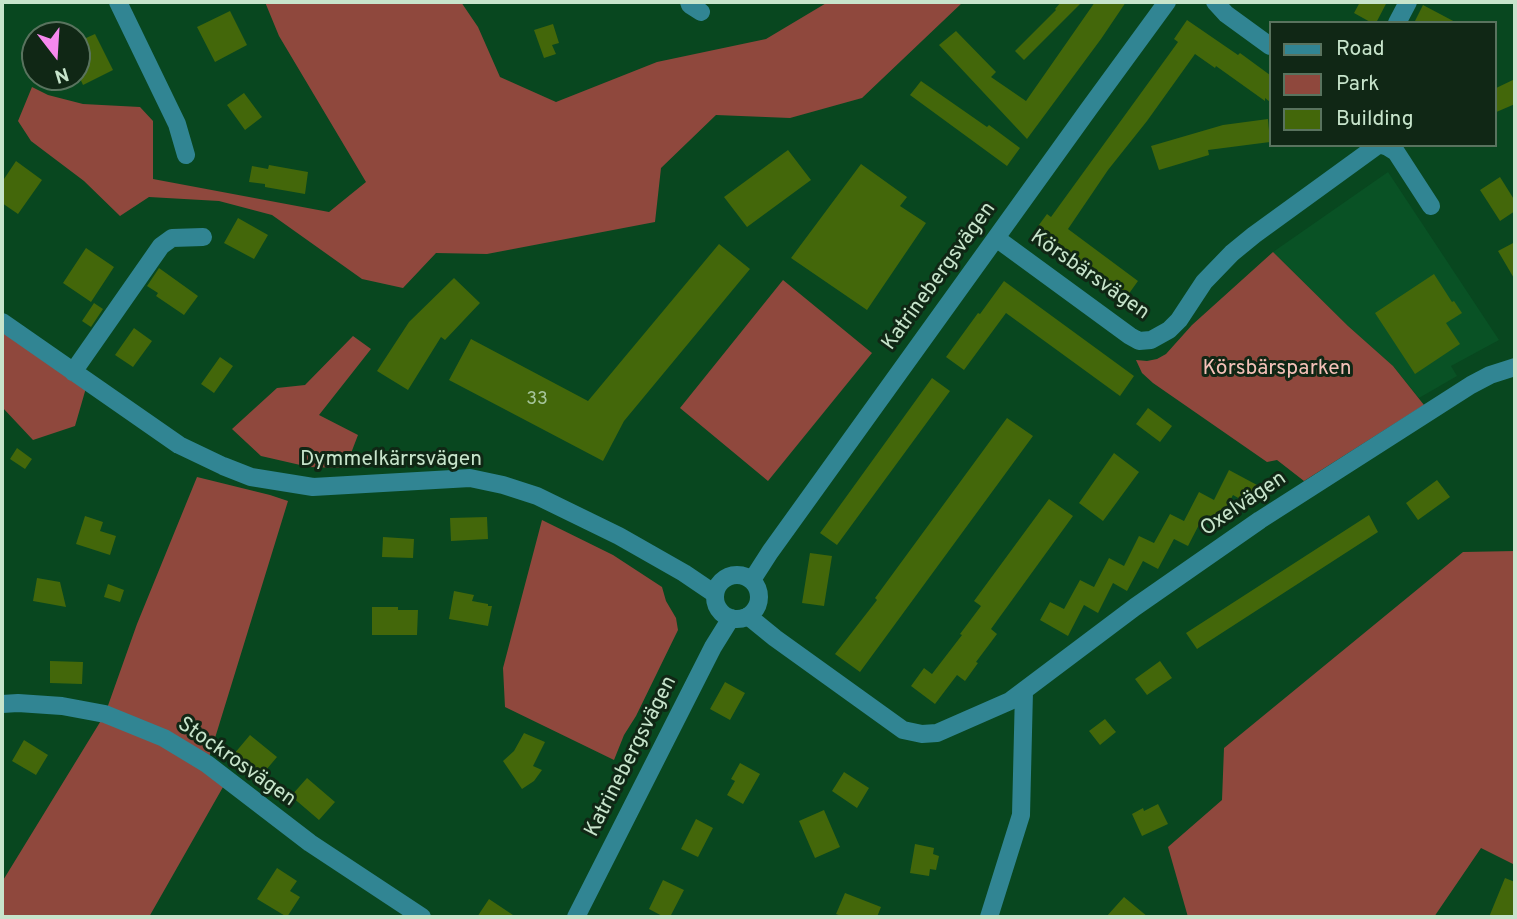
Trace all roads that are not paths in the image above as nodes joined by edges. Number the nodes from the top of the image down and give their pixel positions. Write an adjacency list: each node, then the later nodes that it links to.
1 (118, 2): 9 (street)
2 (1167, 2): 12 (street, Katrinebergsvägen)
3 (1215, 2): 6 (street)
4 (1408, 2): 5 (street)
5 (1398, 21)
6 (1268, 45)
7 (1377, 147): 12 (street, Körsbärsvägen)
8 (1388, 147): 10 (street)
9 (186, 155)
10 (1431, 206)
11 (203, 237): 15 (street)
12 (996, 238): 16 (street, Katrinebergsvägen)
13 (2, 323): 15 (street, Dymmelkärrsvägen)
14 (1515, 367): 19 (street, Oxelvägen)
15 (73, 372): 17 (street, Dymmelkärrsvägen)
16 (752, 580): 17 (street); 18 (street)
17 (715, 594): 18 (street)
18 (740, 617): 19 (street); 22 (street, Katrinebergsvägen)
19 (1017, 696): 23 (street)
20 (2, 704): 21 (street, Stockrosvägen)
21 (422, 917)
22 (576, 917)
23 (989, 917)

